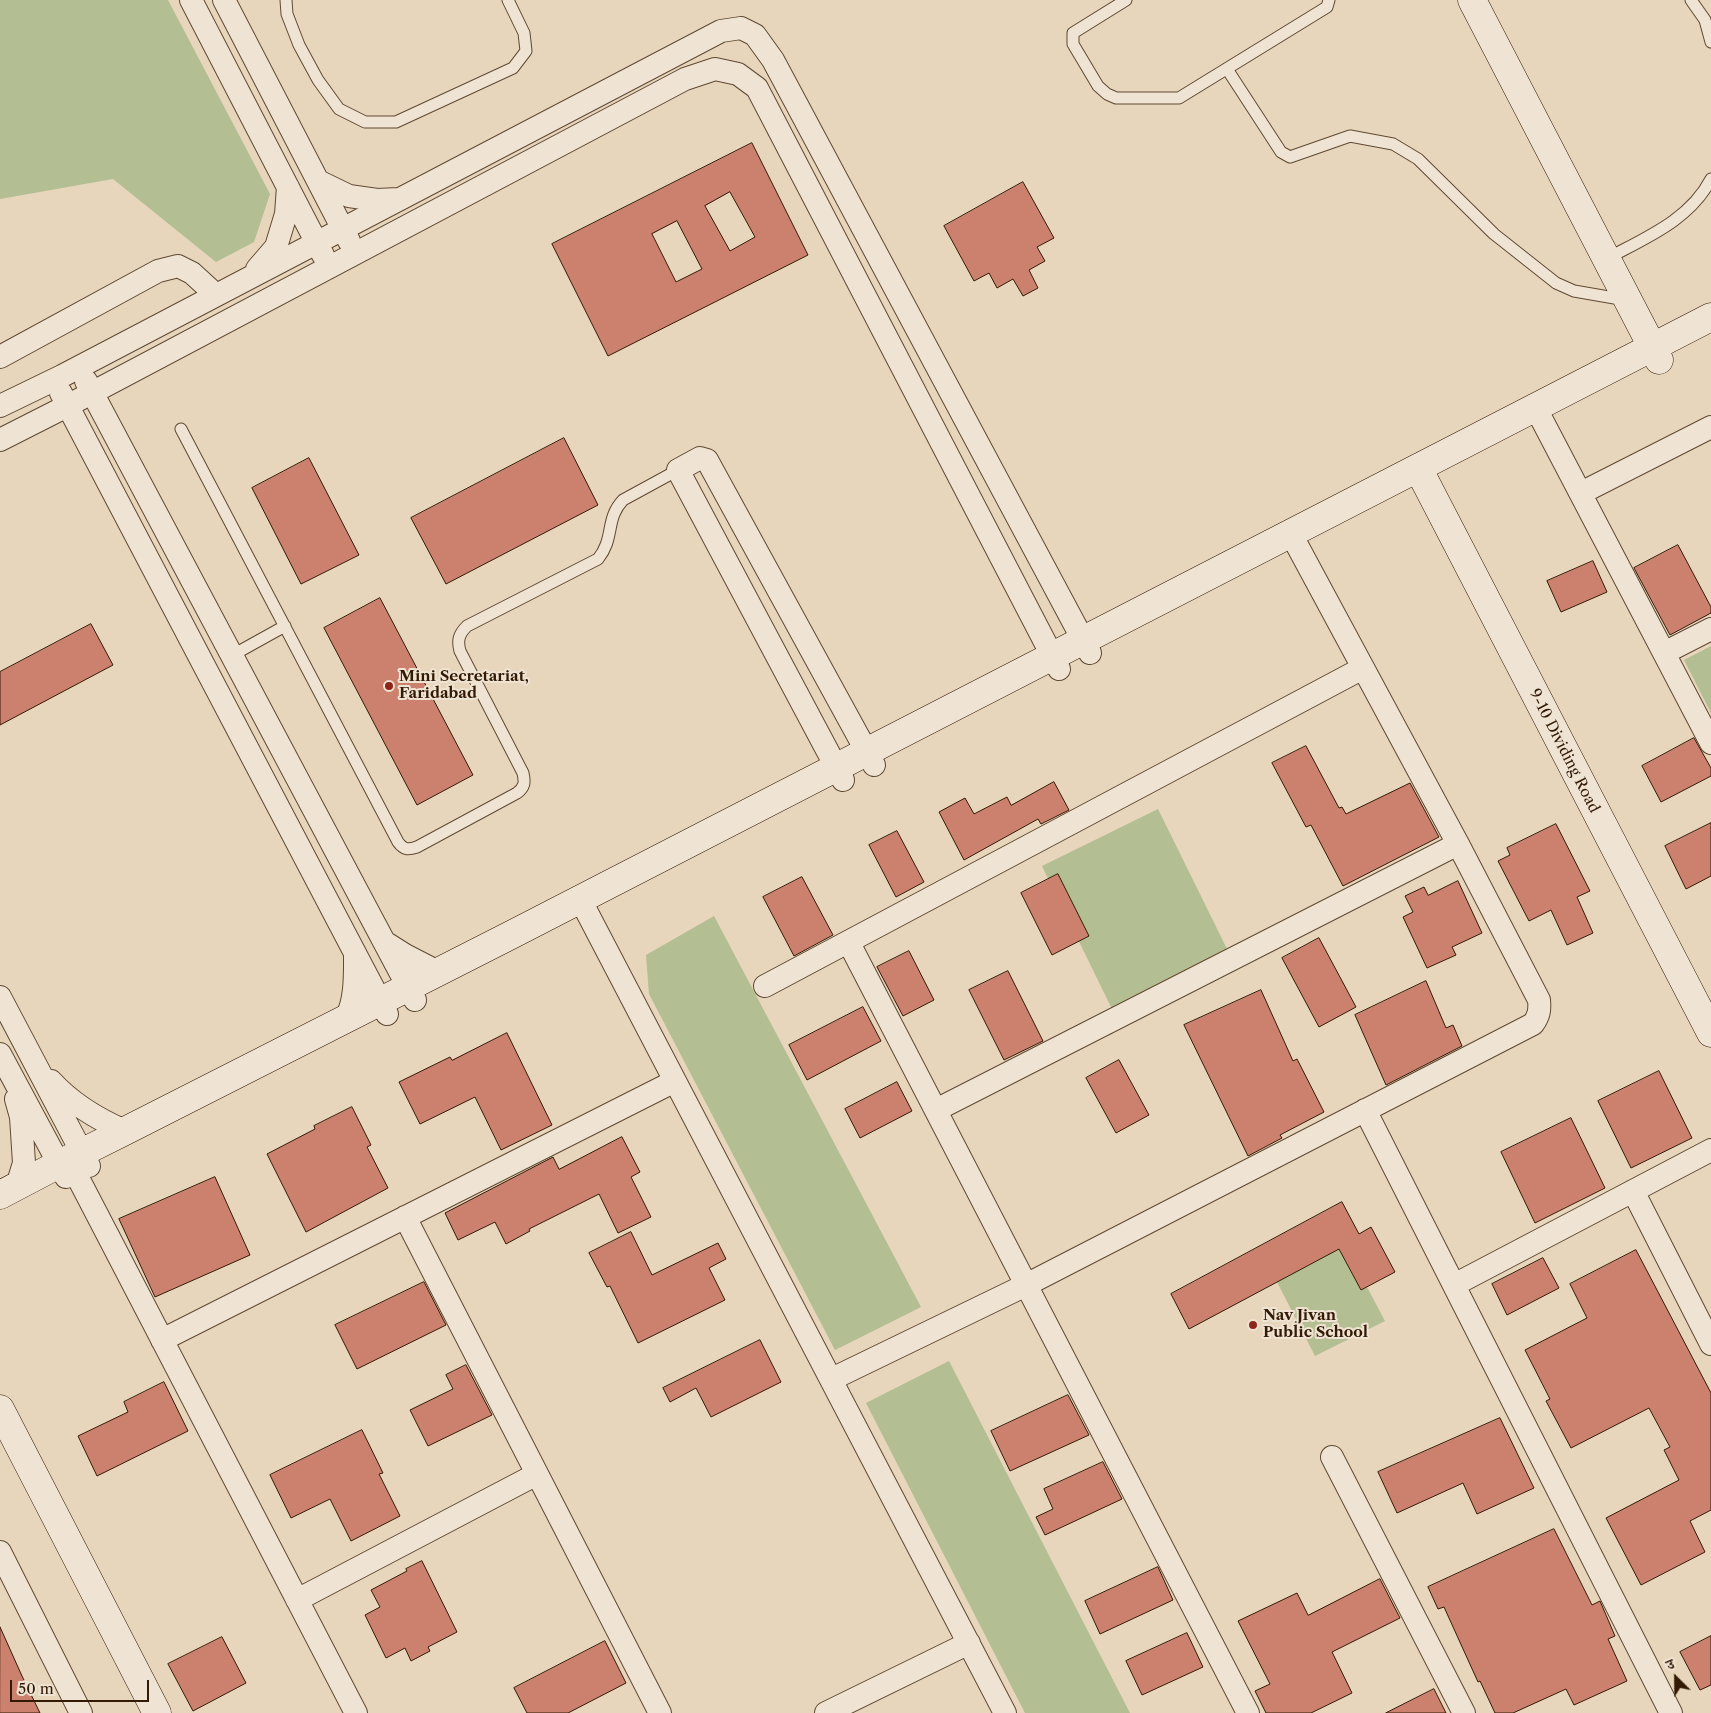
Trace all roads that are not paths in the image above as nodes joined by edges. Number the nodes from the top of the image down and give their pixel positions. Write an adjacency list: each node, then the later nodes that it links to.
1 (191, 0): 14 (street)
2 (224, 0): 13 (street)
3 (286, 0): 4 (lane)
4 (508, 0)
5 (1126, 0): 11 (lane)
6 (1330, 0): 11 (lane)
7 (1472, 0): 19 (street)
8 (1691, 0): 9 (lane)
9 (1708, 21): 10 (lane)
10 (1711, 42)
11 (1227, 68): 23 (lane)
12 (1711, 179): 19 (lane)
13 (318, 181): 15 (street); 16 (street)
14 (288, 187): 17 (street); 21 (street)
15 (400, 199): 16 (street); 43 (street)
16 (343, 229): 17 (street); 18 (street)
17 (317, 242): 20 (street); 21 (street)
18 (354, 253): 20 (street); 46 (street)
19 (1606, 259): 23 (street)
20 (329, 267): 30 (street)
21 (250, 277): 22 (street)
22 (216, 295): 27 (street); 28 (street)
23 (1628, 300): 26 (street)
24 (1711, 317): 26 (street)
25 (1711, 333): 26 (street)
26 (1656, 354): 33 (street); 38 (street)
27 (0, 357)
28 (79, 366): 29 (street); 30 (street)
29 (54, 380): 31 (street); 32 (street)
30 (91, 394): 32 (street); 45 (street)
31 (0, 406)
32 (67, 406): 36 (street); 55 (street)
33 (1542, 420): 38 (street); 39 (street)
34 (1711, 427): 39 (street)
35 (182, 429): 41 (lane)
36 (0, 440)
37 (678, 470): 41 (lane); 49 (street); 50 (street)
38 (1421, 474): 40 (street); 62 (street, 9-10 Dividing Road)
39 (1581, 494): 44 (street)
40 (1294, 540): 43 (street); 47 (street)
41 (285, 626): 45 (lane)
42 (1711, 629): 44 (street)
43 (1086, 647): 46 (street)
44 (1664, 653): 48 (street)
45 (231, 656): 54 (street)
46 (1056, 663): 49 (street)
47 (1363, 668): 51 (street); 53 (street)
48 (1711, 743)
49 (871, 758): 50 (street)
50 (840, 774): 52 (street)
51 (1458, 844): 66 (street); 67 (street)
52 (584, 906): 56 (street); 58 (street); 65 (street)
53 (849, 942): 57 (street); 66 (street)
54 (385, 943): 56 (street); 58 (street)
55 (355, 952): 60 (street); 61 (street)
56 (438, 972): 58 (street)
57 (765, 986)
58 (412, 993): 60 (street)
59 (0, 997): 64 (street)
60 (384, 1008): 61 (street); 70 (street)
61 (346, 1019): 68 (street)
62 (1711, 1033)
63 (4, 1062): 70 (street); 71 (street)
64 (35, 1064): 68 (street); 70 (street)
65 (676, 1080): 74 (street); 79 (street)
66 (936, 1110): 75 (street)
67 (1365, 1110): 75 (street); 76 (street)
68 (125, 1131): 70 (street)
69 (1711, 1150): 72 (street)
70 (74, 1166): 71 (street); 73 (street); 77 (street)
71 (9, 1191)
72 (1633, 1192): 76 (street); 78 (street)
73 (0, 1210)
74 (405, 1218): 77 (street); 82 (street)
75 (1026, 1285): 79 (street); 92 (street)
76 (1454, 1286): 94 (street)
77 (162, 1340): 84 (street)
78 (1711, 1344)
79 (832, 1379): 85 (street)
80 (0, 1409): 87 (street)
81 (1332, 1457): 93 (street)
82 (537, 1474): 84 (street); 89 (street)
83 (0, 1552): 86 (street)
84 (297, 1600): 88 (street)
85 (969, 1643): 90 (street); 91 (street)
86 (81, 1713)
87 (156, 1713)
88 (356, 1713)
89 (660, 1713)
90 (826, 1713)
91 (1006, 1713)
92 (1248, 1713)
93 (1464, 1713)
94 (1671, 1713)

